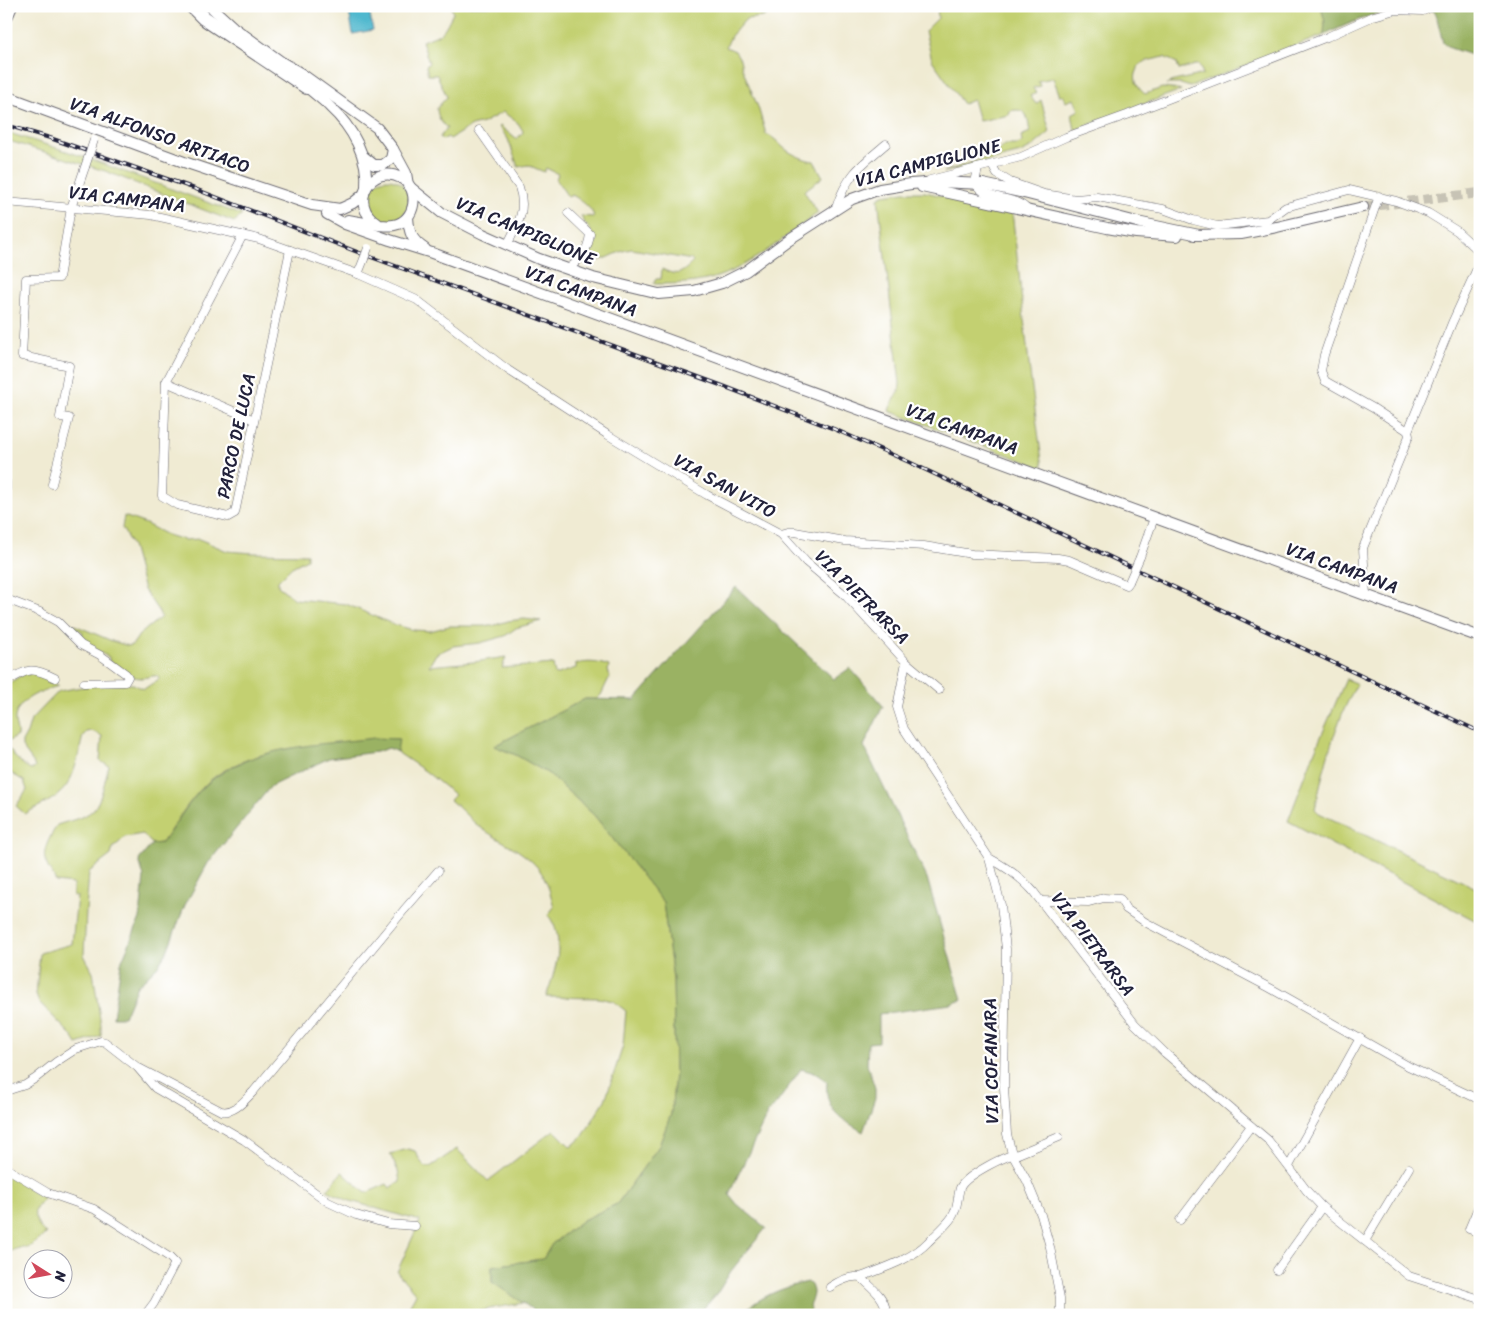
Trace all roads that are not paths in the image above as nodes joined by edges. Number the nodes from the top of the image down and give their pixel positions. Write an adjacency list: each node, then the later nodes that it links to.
1 (192, 6): 5 (highway)
2 (210, 6): 4 (main road)
3 (1434, 6): 14 (street, VIA CAMPIGLIONE)
4 (283, 63): 5 (main road); 7 (main road)
5 (307, 88): 10 (main road)
6 (6, 96): 9 (main road, VIA ALFONSO ARTIACO)
7 (370, 124): 10 (main road); 12 (main road)
8 (479, 130): 36 (street)
9 (96, 135): 22 (main road, VIA ALFONSO ARTIACO); 24 (street, bridge)
10 (356, 139): 13 (main road)
11 (886, 144): 25 (street)
12 (393, 149): 13 (main road); 18 (main road)
13 (362, 155): 19 (main road)
14 (992, 165): 15 (street, VIA CAMPIGLIONE); 20 (street)
15 (978, 168): 16 (street); 17 (street, VIA CAMPIGLIONE)
16 (975, 183): 17 (main road); 26 (street); 34 (main road)
17 (911, 184): 25 (main road, VIA CAMPIGLIONE); 26 (main road)
18 (410, 186): 19 (main road); 27 (main road, VIA CAMPIGLIONE); 30 (main road)
19 (365, 191): 22 (main road); 31 (main road)
20 (1379, 196): 38 (street); 45 (street)
21 (6, 202): 24 (street, VIA CAMPANA)
22 (303, 202): 29 (main road)
23 (1363, 207): 34 (main road)
24 (71, 208): 33 (street, VIA CAMPANA); 47 (street)
25 (836, 208): 41 (main road, VIA CAMPIGLIONE)
26 (1029, 211): 34 (main road)
27 (442, 213): 30 (main road, VIA CAMPIGLIONE); 36 (main road, VIA CAMPIGLIONE)
28 (568, 213): 41 (street)
29 (327, 214): 31 (main road); 32 (main road, VIA CAMPANA)
30 (409, 216): 31 (main road); 39 (main road, VIA CAMPANA)
31 (378, 224): 35 (main road)
32 (374, 234): 35 (main road, VIA CAMPANA); 42 (street, bridge)
33 (243, 235): 37 (street, VIA CAMPANA); 43 (street, PARCO DE LUCA)
34 (1200, 235)
35 (400, 244): 39 (main road, VIA CAMPANA)
36 (507, 244): 41 (main road, VIA CAMPIGLIONE)
37 (290, 250): 42 (street, VIA SAN VITO); 44 (street, PARCO DE LUCA)
38 (1480, 252)
39 (432, 253): 49 (main road, VIA CAMPANA)
40 (1480, 262): 45 (street)
41 (568, 269)
42 (358, 274): 50 (street, VIA SAN VITO)
43 (166, 382): 44 (street); 44 (street, PARCO DE LUCA)
44 (254, 420)
45 (1408, 431): 51 (street)
46 (6, 482): 48 (street)
47 (52, 484)
48 (6, 490)
49 (1154, 518): 50 (street, VIA SAN VITO, bridge); 51 (main road, VIA CAMPANA)
50 (781, 534): 54 (street, VIA PIETRARSA)
51 (1366, 595): 53 (main road, VIA CAMPANA)
52 (6, 599): 57 (street)
53 (1480, 637)
54 (906, 662): 58 (street); 59 (street, VIA PIETRARSA)
55 (55, 678): 56 (street)
56 (6, 682)
57 (84, 683)
58 (939, 690)
59 (989, 858): 61 (street, VIA PIETRARSA); 68 (street, VIA COFANARA)
60 (438, 871): 63 (street)
61 (1042, 900): 62 (street); 66 (street, VIA PIETRARSA)
62 (1360, 1038): 65 (street); 69 (street)
63 (137, 1068): 64 (street); 75 (street)
64 (6, 1091)
65 (1480, 1100)
66 (1251, 1126): 69 (street, VIA PIETRARSA); 74 (street)
67 (1060, 1137): 68 (street)
68 (1012, 1154): 79 (street); 84 (street, VIA COFANARA)
69 (1289, 1166): 73 (street, VIA PIETRARSA)
70 (6, 1168): 82 (street)
71 (1409, 1168): 77 (street)
72 (1480, 1202): 76 (street)
73 (1322, 1207): 77 (street, VIA PIETRARSA); 78 (street)
74 (1180, 1220)
75 (415, 1226)
76 (1480, 1233)
77 (1365, 1241): 81 (street, VIA PIETRARSA)
78 (1277, 1270)
79 (861, 1277): 80 (street); 83 (street)
80 (830, 1287)
81 (1480, 1299)
82 (145, 1315)
83 (882, 1315)
84 (1060, 1315)

